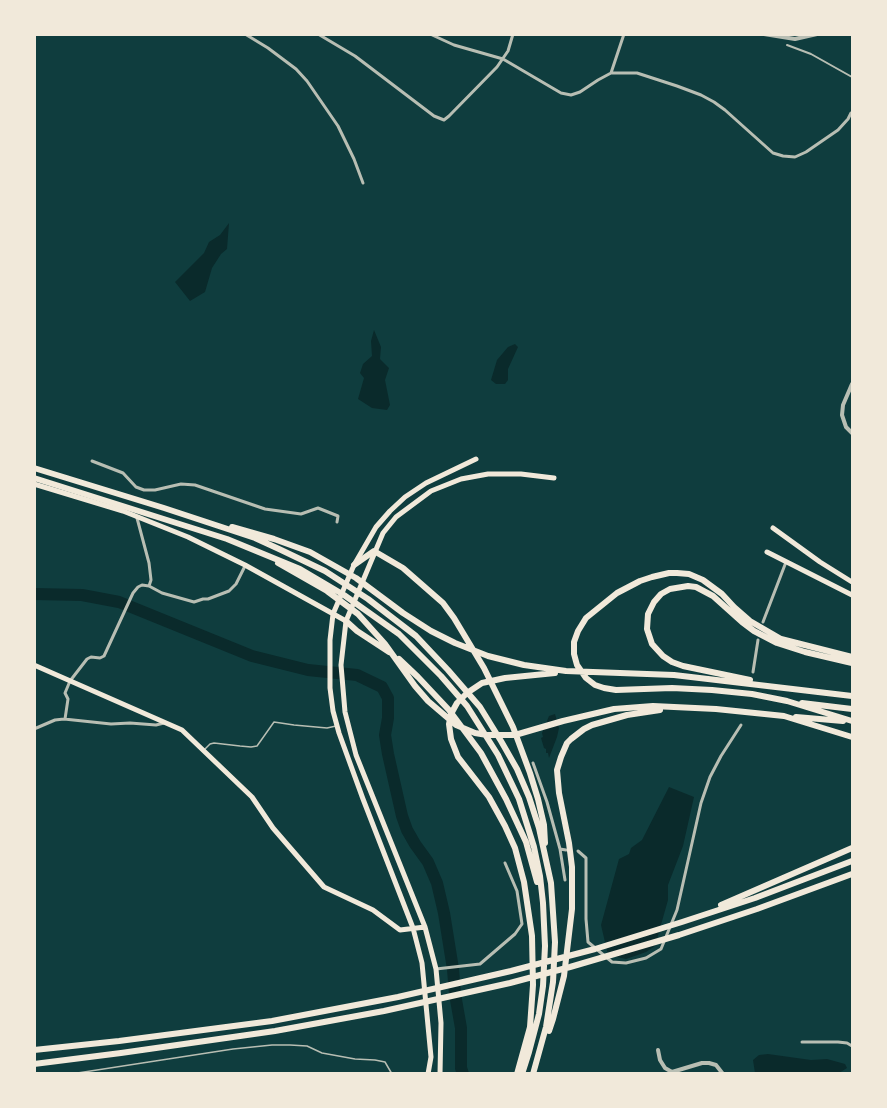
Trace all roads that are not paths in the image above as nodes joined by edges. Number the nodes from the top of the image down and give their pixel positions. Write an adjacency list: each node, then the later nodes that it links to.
1 (244, 34): 13 (street)
2 (318, 34): 9 (street)
3 (430, 34): 9 (street)
4 (513, 34): 9 (street)
5 (624, 34): 10 (street)
6 (764, 34): 7 (street)
7 (817, 34)
8 (787, 45): 11 (street)
9 (503, 59): 10 (street)
10 (611, 73): 12 (street)
11 (852, 77)
12 (852, 111)
13 (363, 183)
14 (852, 384): 15 (street)
15 (852, 433)
16 (476, 459): 31 (main road)
17 (92, 461): 24 (street)
18 (34, 468): 22 (highway)
19 (34, 478): 26 (highway)
20 (554, 478): 27 (main road)
21 (34, 484): 23 (main road)
22 (164, 508): 42 (highway); 64 (highway)
23 (137, 517): 30 (main road); 33 (street)
24 (338, 522)
25 (773, 528): 32 (main road)
26 (251, 548): 48 (highway); 69 (highway)
27 (374, 551): 31 (highway); 36 (main road); 64 (highway)
28 (767, 552): 29 (main road)
29 (786, 562): 34 (main road); 37 (street)
30 (245, 565): 33 (street); 35 (main road)
31 (354, 565): 35 (main road)
32 (852, 582)
33 (149, 586): 44 (street)
34 (852, 595)
35 (333, 614): 36 (main road); 54 (main road)
36 (346, 621): 69 (highway); 71 (main road)
37 (763, 622)
38 (758, 640): 43 (street)
39 (852, 657): 47 (highway)
40 (852, 663): 45 (highway)
41 (34, 665): 44 (main road)
42 (566, 672): 45 (highway); 84 (highway)
43 (753, 672)
44 (70, 681): 51 (street); 52 (main road)
45 (788, 688): 46 (highway)
46 (852, 696)
47 (787, 701): 49 (highway); 53 (highway)
48 (685, 707): 50 (highway); 78 (highway)
49 (852, 709)
50 (784, 716): 53 (highway); 57 (highway)
51 (65, 719): 52 (street); 56 (street)
52 (166, 722): 58 (main road)
53 (852, 722)
54 (337, 725): 58 (lane); 72 (main road)
55 (741, 725): 63 (street)
56 (34, 729)
57 (852, 737)
58 (203, 750): 72 (main road)
59 (533, 763): 61 (street)
60 (852, 848): 70 (highway)
61 (560, 849): 62 (street); 68 (street)
62 (566, 850)
63 (578, 851)
64 (546, 857): 78 (highway)
65 (852, 861): 70 (highway)
66 (505, 863): 73 (street)
67 (852, 873): 79 (highway)
68 (565, 880)
69 (543, 903): 85 (highway)
70 (682, 922): 76 (highway)
71 (425, 927): 72 (main road); 73 (main road)
72 (413, 928): 82 (main road)
73 (436, 969): 83 (main road)
74 (802, 1042): 75 (street)
75 (852, 1046)
76 (34, 1050)
77 (658, 1050): 87 (street)
78 (537, 1062): 86 (highway)
79 (34, 1064)
80 (71, 1074): 81 (lane)
81 (392, 1074)
82 (428, 1074)
83 (440, 1074)
84 (517, 1074)
85 (522, 1074)
86 (533, 1074)
87 (723, 1074)

